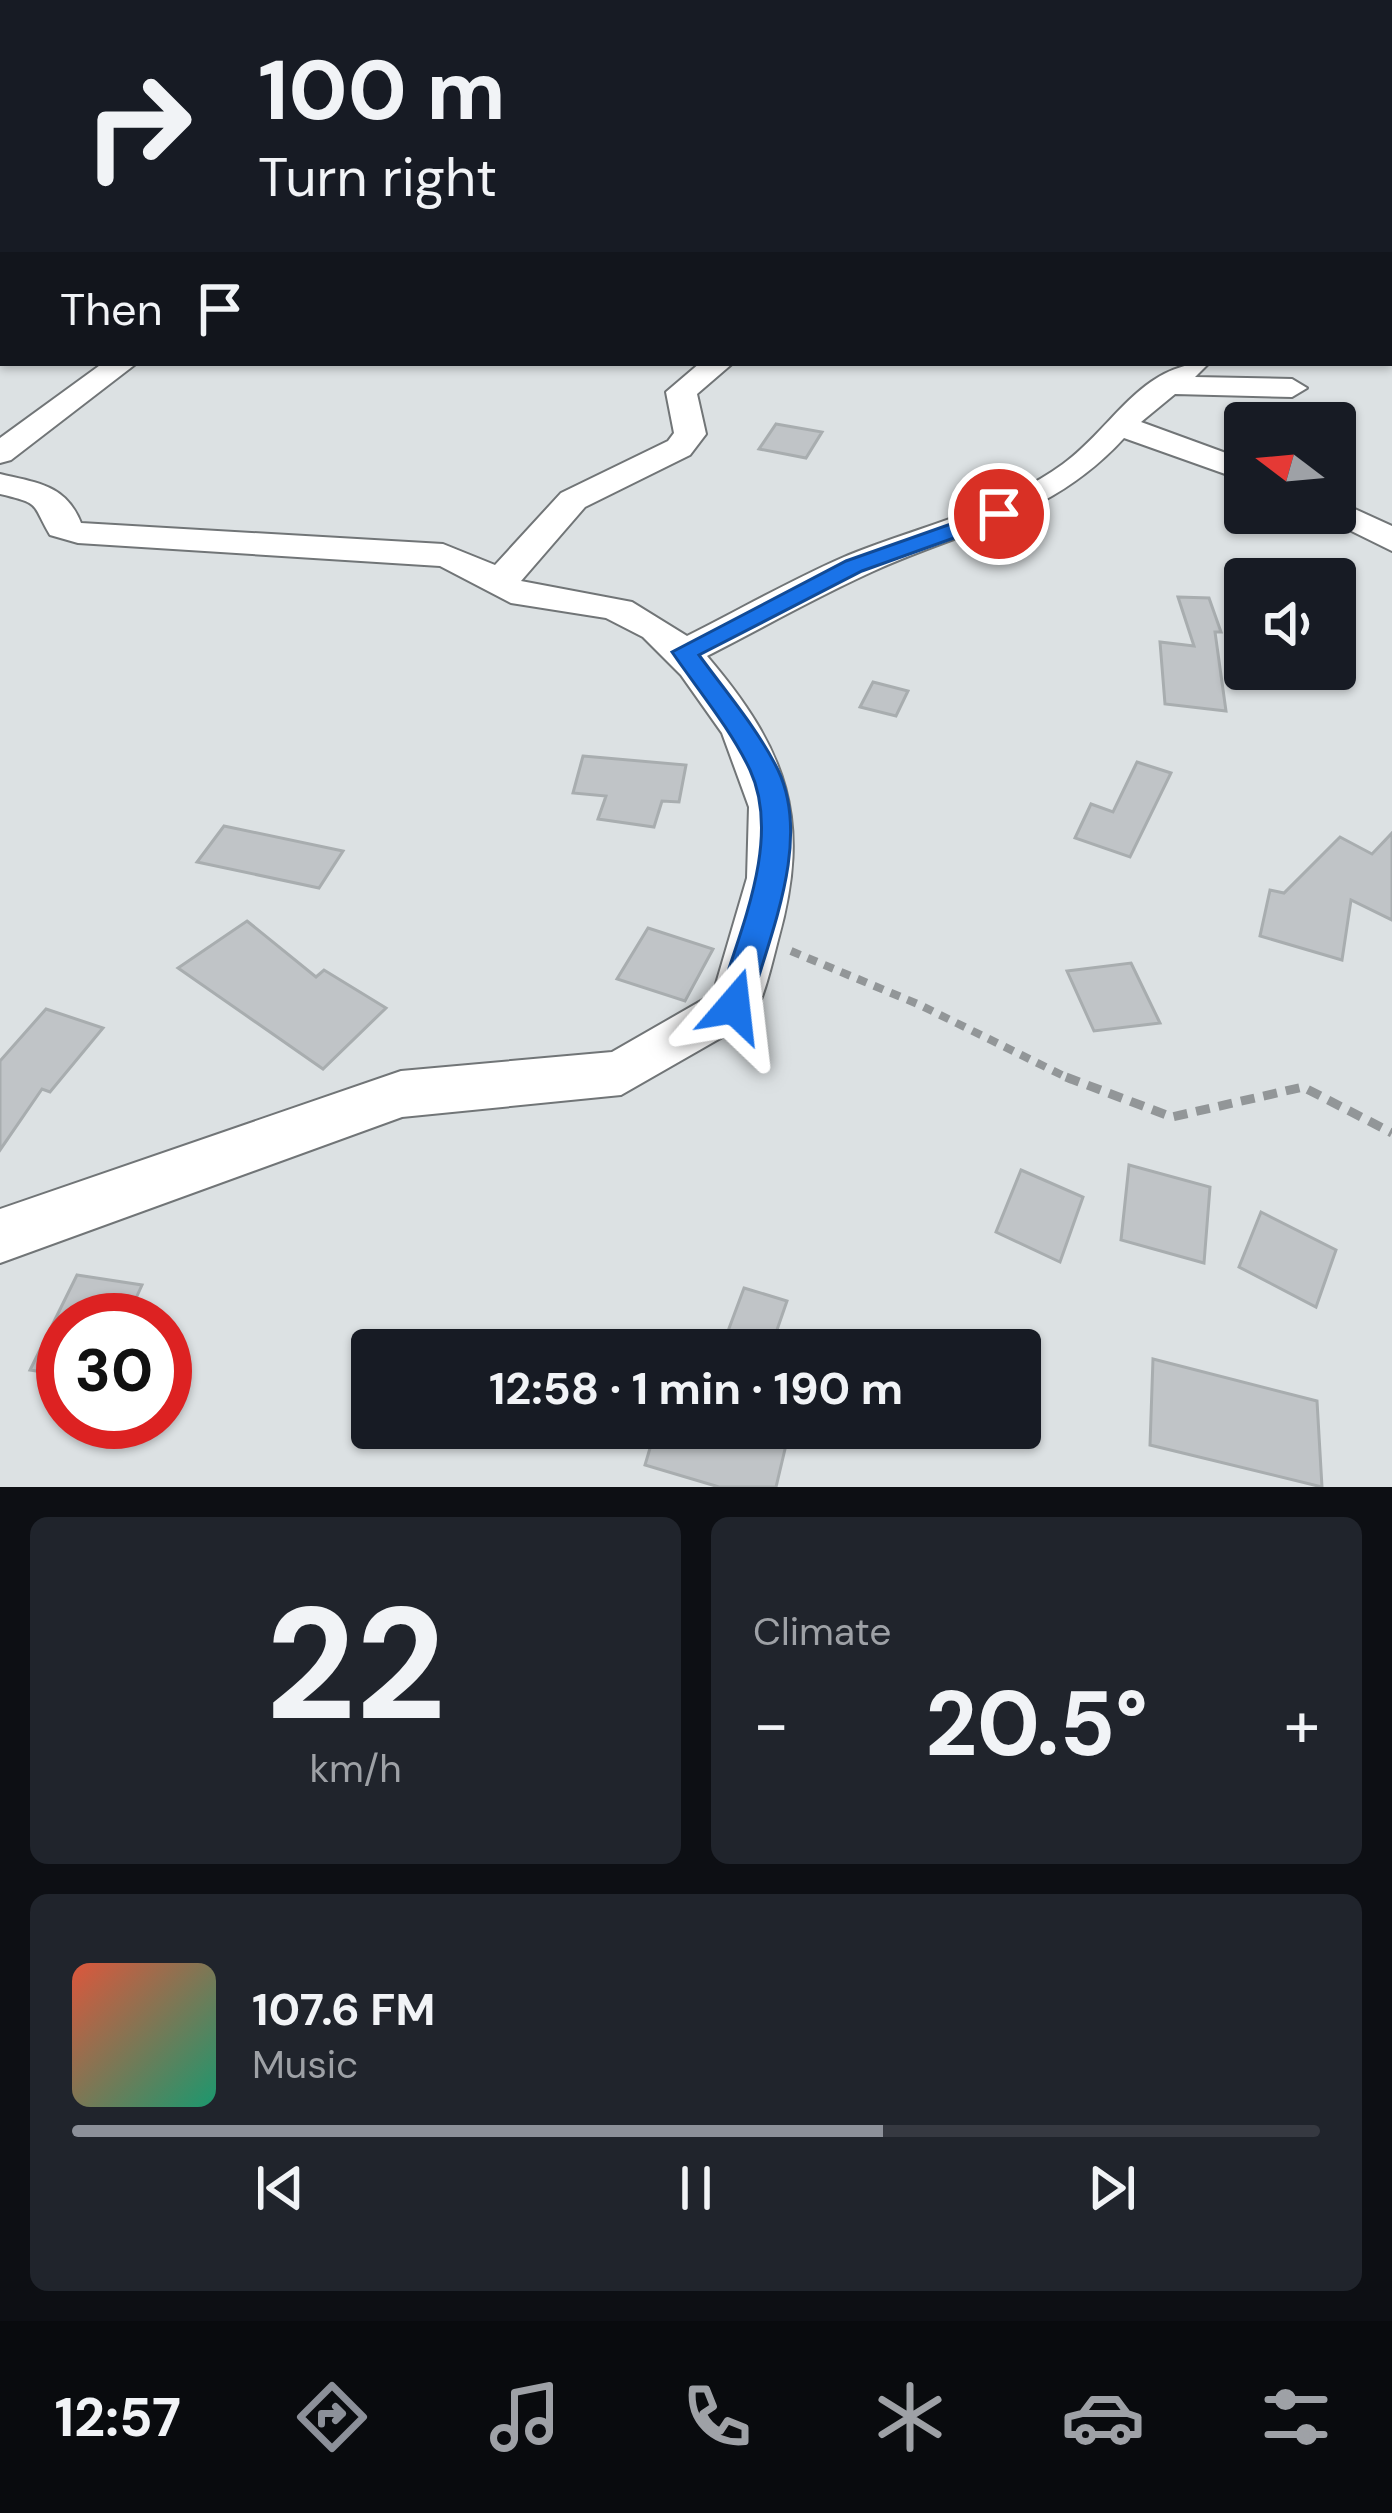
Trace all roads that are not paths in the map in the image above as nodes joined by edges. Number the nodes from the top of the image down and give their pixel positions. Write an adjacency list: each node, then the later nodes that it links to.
1 (118, 366): 6 (street)
2 (714, 366): 11 (street)
3 (1182, 374): 4 (street); 5 (street)
4 (1292, 388)
5 (1119, 425): 7 (street); 12 (street)
6 (0, 453)
7 (1224, 463)
8 (0, 484): 11 (street)
9 (1356, 521): 10 (street)
10 (1392, 540)
11 (500, 582): 12 (street)
12 (685, 652): 13 (street)
13 (0, 1236)

